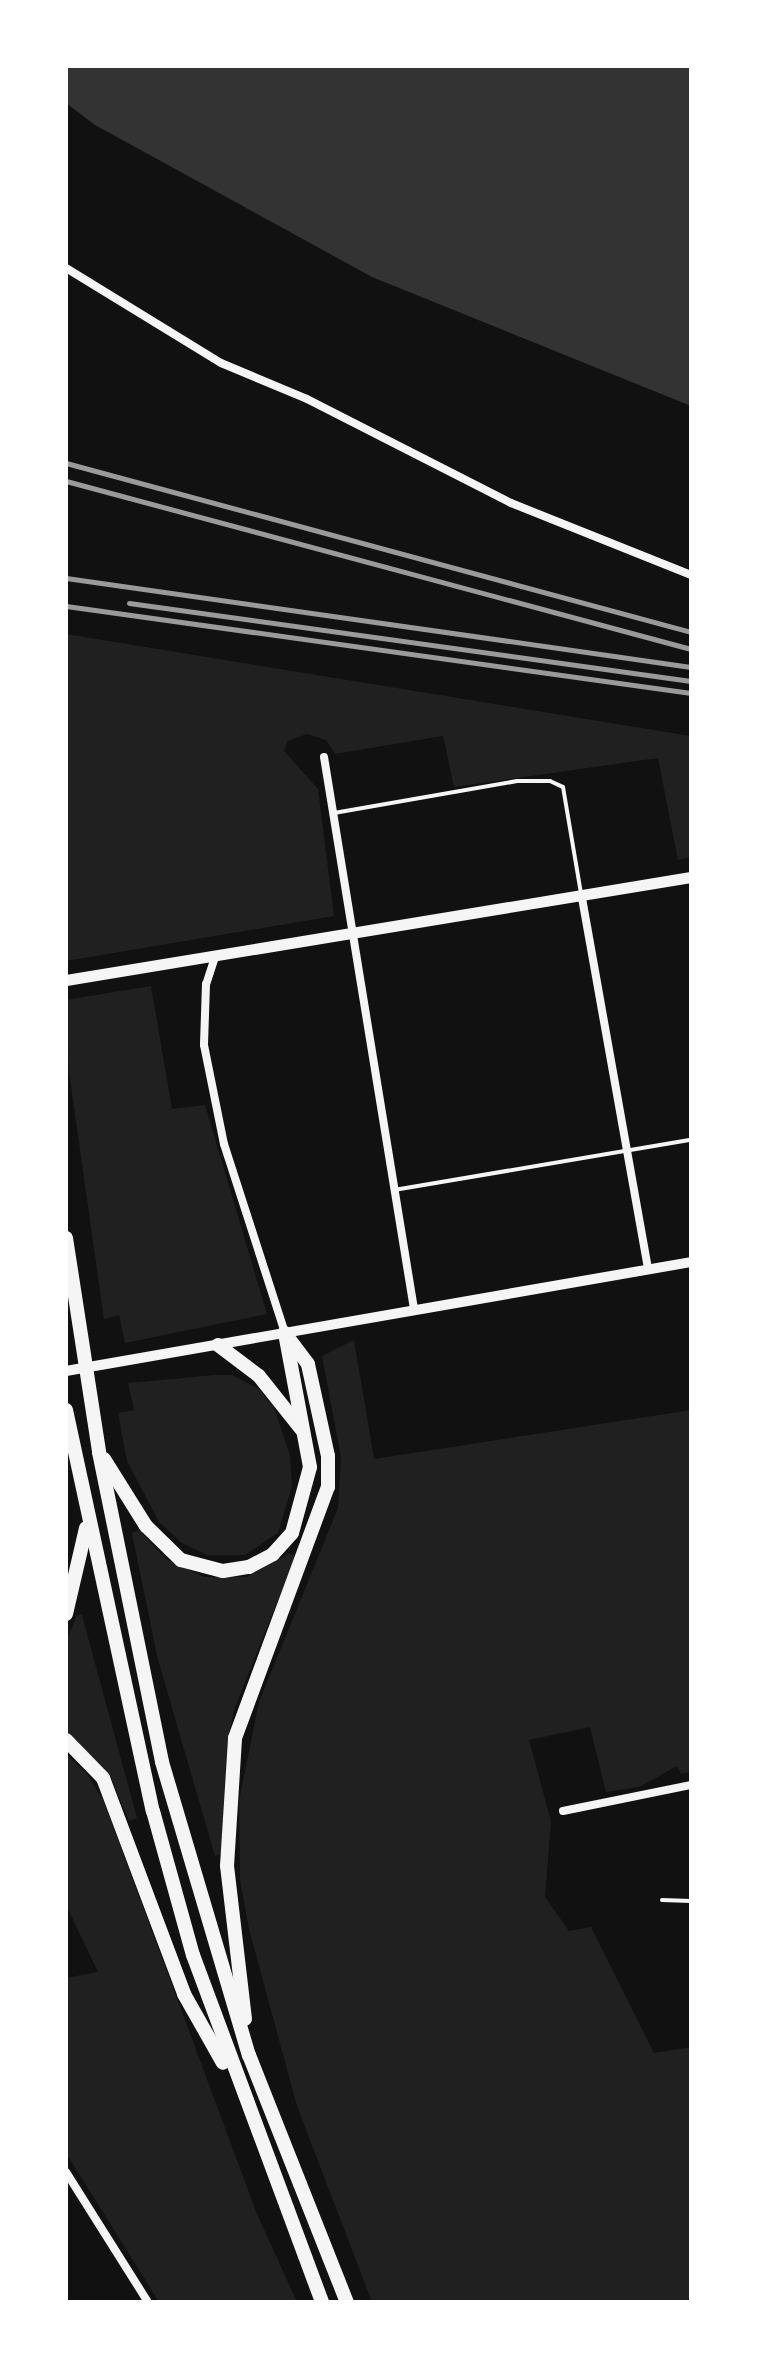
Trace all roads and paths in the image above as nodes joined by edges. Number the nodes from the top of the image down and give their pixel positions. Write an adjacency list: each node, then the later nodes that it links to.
1 (66, 268): 2 (street)
2 (691, 575)
3 (324, 757): 4 (street)
4 (334, 813): 6 (lane); 7 (street)
5 (691, 877): 6 (main road)
6 (582, 898): 7 (main road); 11 (street)
7 (350, 935): 8 (main road); 12 (street)
8 (215, 957): 9 (main road); 17 (street)
9 (66, 980)
10 (691, 1140): 11 (lane)
11 (627, 1150): 12 (lane); 15 (street)
12 (393, 1190): 16 (street)
13 (66, 1238): 22 (highway)
14 (691, 1262): 15 (street)
15 (648, 1269): 16 (street)
16 (414, 1309): 17 (street)
17 (285, 1333): 18 (street); 21 (highway); 30 (highway)
18 (218, 1345): 19 (street); 21 (highway)
19 (66, 1371)
20 (67, 1418): 23 (highway)
21 (308, 1437): 22 (highway)
22 (99, 1452): 30 (highway)
23 (88, 1520): 24 (highway); 31 (highway)
24 (66, 1614)
25 (66, 1740): 31 (highway)
26 (691, 1785): 27 (street)
27 (563, 1811)
28 (662, 1900): 29 (lane)
29 (691, 1901)
30 (249, 2055): 35 (highway)
31 (241, 2097): 34 (highway)
32 (66, 2172): 33 (street)
33 (148, 2302)
34 (322, 2302)
35 (347, 2302)

